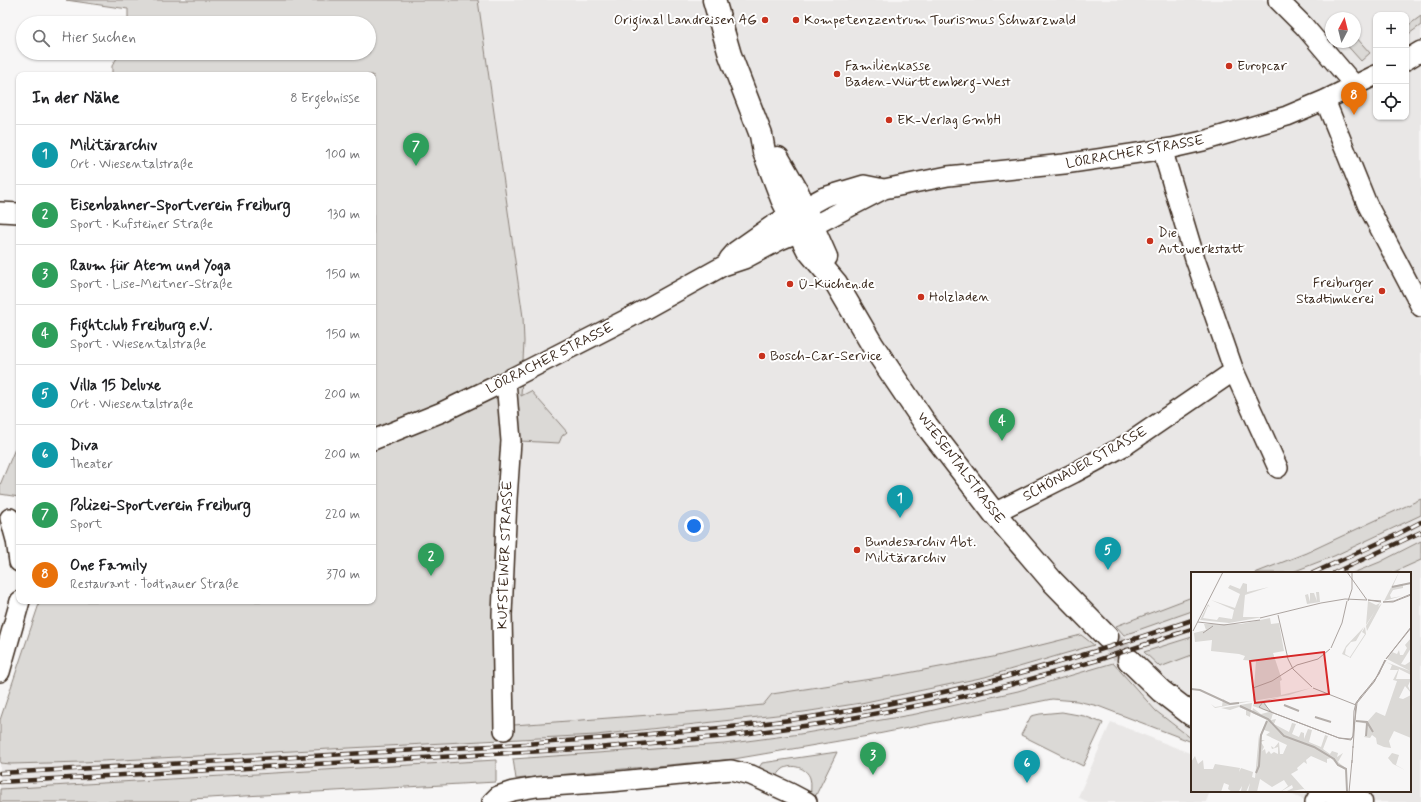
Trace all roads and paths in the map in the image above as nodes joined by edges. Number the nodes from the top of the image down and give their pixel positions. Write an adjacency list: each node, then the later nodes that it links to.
1 (714, 0): 11 (main road, WIESENTALSTRASSE)
2 (1278, 0): 6 (street)
3 (1421, 51): 4 (street)
4 (1409, 58)
5 (1373, 77): 6 (street, LÖRRACHER STRASSE)
6 (1355, 86): 7 (street, LÖRRACHER STRASSE)
7 (1325, 100): 8 (street, LÖRRACHER STRASSE); 12 (street)
8 (1163, 149): 11 (street, LÖRRACHER STRASSE); 13 (street)
9 (0, 212): 10 (street)
10 (16, 213)
11 (802, 220): 14 (street, LÖRRACHER STRASSE); 17 (main road, WIESENTALSTRASSE)
12 (1421, 307)
13 (1234, 371): 16 (street); 17 (street, SCHÖNAUER STRASSE)
14 (506, 381): 15 (street, LÖRRACHER STRASSE); 25 (street, KUFSTEINER STRASSE)
15 (376, 439)
16 (1278, 468)
17 (994, 513): 21 (main road, WIESENTALSTRASSE)
18 (10, 518): 19 (street)
19 (16, 540)
20 (19, 604): 23 (street)
21 (1107, 637)
22 (1129, 660): 24 (main road)
23 (0, 672)
24 (1191, 714)
25 (504, 730)
26 (1320, 792): 30 (street)
27 (1328, 792): 31 (main road)
28 (492, 802): 29 (street)
29 (807, 802)
30 (1315, 802)
31 (1361, 802)

